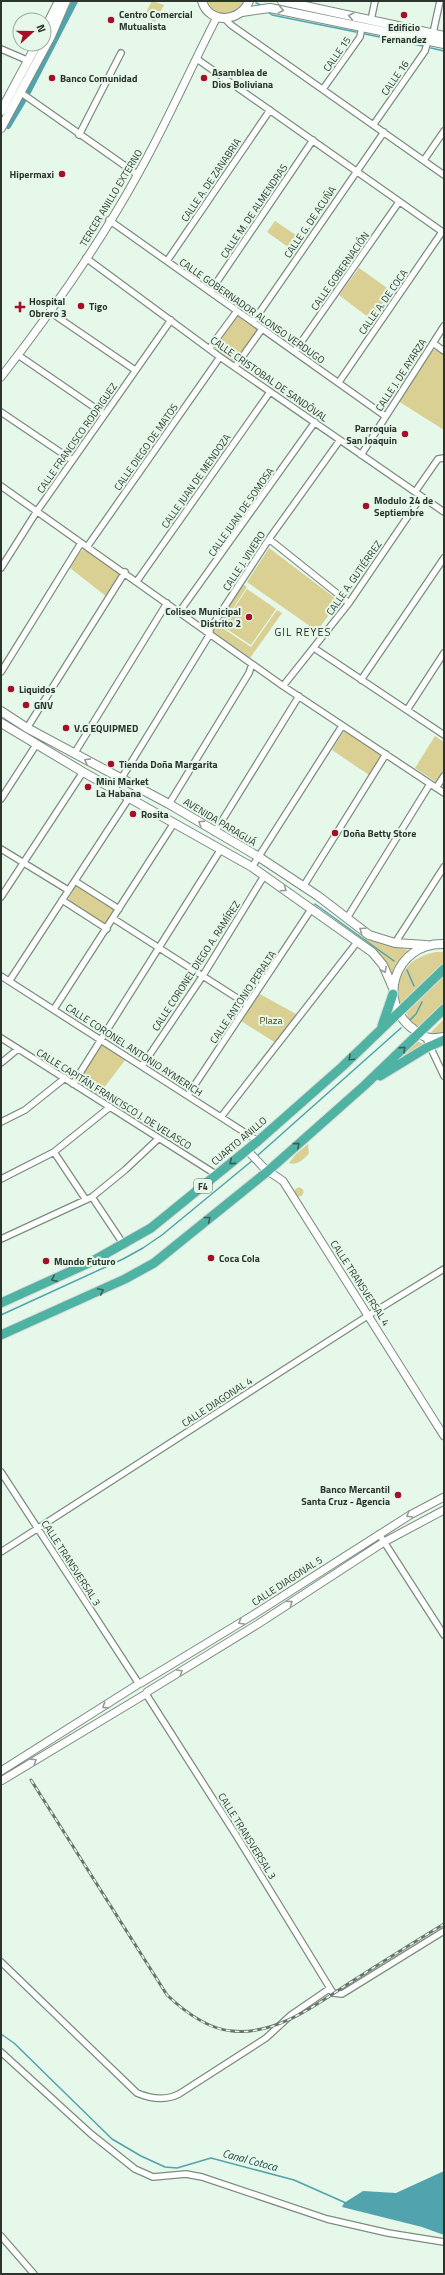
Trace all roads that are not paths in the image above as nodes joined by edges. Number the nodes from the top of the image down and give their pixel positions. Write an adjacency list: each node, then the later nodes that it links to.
1 (202, 1): 10 (main road)
2 (249, 1): 8 (main road)
3 (282, 1): 7 (main road)
4 (375, 1): 11 (street)
5 (440, 1): 13 (street)
6 (59, 2): 9 (main road); 24 (main road)
7 (309, 4): 11 (main road, one-way to 7)
8 (242, 12): 10 (main road); 12 (main road, one-way to 12)
9 (52, 15)
10 (221, 18): 21 (street, TERCER ANILLO EXTERNO); 23 (street)
11 (371, 20): 13 (main road)
12 (362, 27): 15 (main road); 23 (street, CALLE 15)
13 (433, 34): 14 (main road)
14 (444, 36)
15 (428, 40): 16 (main road); 28 (street, CALLE 16)
16 (444, 44)
17 (1, 49): 22 (street)
18 (34, 52): 22 (main road)
19 (38, 52): 24 (main road)
20 (121, 53): 32 (street)
21 (197, 59): 25 (street); 36 (street, TERCER ANILLO EXTERNO)
22 (29, 61): 26 (main road)
23 (323, 89): 28 (street)
24 (20, 92): 27 (main road); 29 (main road); 32 (street)
25 (270, 110): 33 (street); 42 (street, CALLE A. DE ZANABRIA)
26 (1, 111)
27 (1, 118)
28 (374, 124): 31 (street)
29 (1, 128)
30 (444, 131): 34 (street)
31 (384, 132): 34 (street); 35 (street, CALLE G. DE ACUÑA)
32 (79, 135): 36 (street)
33 (313, 140): 35 (street); 43 (street, CALLE M. DE ALMENDRAS)
34 (424, 160): 37 (street)
35 (356, 170): 38 (street); 47 (street, CALLE G. DE ACUÑA)
36 (138, 175): 39 (street, TERCER ANILLO EXTERNO)
37 (444, 175)
38 (399, 202): 40 (street); 52 (street, CALLE GOBERNACIÓN)
39 (109, 220): 41 (street, TERCER ANILLO EXTERNO); 42 (street, CALLE GOBERNADOR ALONSO VERDUGO)
40 (443, 233): 59 (street, CALLE A. DE COCA)
41 (86, 258): 45 (street, TERCER ANILLO EXTERNO); 46 (street, CALLE CRISTOBAL DE SANDÓVAL)
42 (167, 261): 43 (street, CALLE GOBERNADOR ALONSO VERDUGO)
43 (210, 292): 44 (street, CALLE GOBERNADOR ALONSO VERDUGO)
44 (237, 311): 47 (street, CALLE GOBERNADOR ALONSO VERDUGO); 51 (street)
45 (50, 312): 54 (street, TERCER ANILLO EXTERNO); 57 (street)
46 (171, 320): 51 (street, CALLE CRISTOBAL DE SANDÓVAL); 57 (street, CALLE FRANCISCO RODRIGUEZ)
47 (253, 322): 49 (street, CALLE GOBERNADOR ALONSO VERDUGO)
48 (444, 326): 50 (street, CALLE J. DE AYARZA)
49 (262, 329): 52 (street, CALLE GOBERNADOR ALONSO VERDUGO); 56 (street)
50 (433, 343): 53 (street); 63 (street, CALLE J. DE AYARZA)
51 (209, 349): 55 (street, CALLE CRISTOBAL DE SANDÓVAL)
52 (295, 351): 59 (street, CALLE GOBERNADOR ALONSO VERDUGO)
53 (444, 351)
54 (18, 355): 58 (street, TERCER ANILLO EXTERNO); 62 (street)
55 (220, 357): 56 (street, CALLE CRISTOBAL DE SANDÓVAL); 76 (street, CALLE DIEGO DE MATOS)
56 (235, 367): 60 (street, CALLE CRISTOBAL DE SANDÓVAL)
57 (135, 370): 62 (street, CALLE FRANCISCO RODRIGUEZ)
58 (1, 377)
59 (339, 382): 63 (street, CALLE GOBERNADOR ALONSO VERDUGO)
60 (270, 392): 64 (street, CALLE CRISTOBAL DE SANDÓVAL); 80 (street, CALLE JUAN DE MENDOZA)
61 (1, 412): 68 (street)
62 (104, 414): 68 (street, CALLE FRANCISCO RODRIGUEZ)
63 (385, 416): 66 (street, CALLE J. DE AYARZA)
64 (315, 422): 65 (street, CALLE CRISTOBAL DE SANDÓVAL); 83 (street, CALLE JUAN DE SOMOSA)
65 (340, 440): 66 (street, CALLE CRISTOBAL DE SANDÓVAL); 74 (street, CALLE J. VIVERO)
66 (361, 455): 70 (street, CALLE CRISTOBAL DE SANDÓVAL)
67 (444, 458): 70 (street)
68 (72, 460): 72 (street, CALLE FRANCISCO RODRIGUEZ)
69 (1, 486): 72 (street)
70 (415, 492): 71 (street, CALLE CRISTOBAL DE SANDÓVAL)
71 (421, 497): 73 (street, CALLE CRISTOBAL DE SANDÓVAL); 82 (street, CALLE A. GUTIÉRREZ)
72 (37, 511): 75 (street); 78 (street, CALLE FRANCISCO RODRIGUEZ)
73 (444, 512)
74 (269, 539): 82 (street); 84 (street, CALLE J. VIVERO)
75 (81, 543): 76 (street); 88 (street)
76 (87, 547): 79 (street)
77 (444, 558): 89 (street)
78 (1, 568)
79 (124, 572): 80 (street); 96 (street)
80 (137, 581): 81 (street)
81 (167, 603): 83 (street); 99 (street)
82 (349, 603): 85 (street, CALLE A. GUTIÉRREZ)
83 (180, 611): 84 (street)
84 (210, 634): 87 (street); 103 (street, CALLE J. VIVERO)
85 (314, 648): 89 (street); 90 (street, CALLE A. GUTIÉRREZ)
86 (444, 653): 92 (street)
87 (252, 664): 90 (street); 109 (street)
88 (1, 672)
89 (361, 680): 92 (street)
90 (283, 686): 91 (street)
91 (299, 696): 95 (street); 111 (street)
92 (407, 710): 97 (street)
93 (1, 711): 96 (main road, AVENIDA PARAGUÁ)
94 (1, 723): 98 (main road)
95 (342, 726): 100 (street); 114 (street)
96 (27, 728): 99 (main road, AVENIDA PARAGUÁ)
97 (444, 736)
98 (36, 745): 101 (main road); 108 (street)
99 (74, 754): 103 (main road, AVENIDA PARAGUÁ, one-way to 99)
100 (386, 754): 104 (street); 120 (street)
101 (83, 772): 107 (main road); 115 (street)
102 (444, 776): 105 (street)
103 (121, 779): 109 (main road, AVENIDA PARAGUÁ)
104 (430, 784): 105 (street); 126 (street)
105 (436, 788): 106 (street)
106 (444, 793)
107 (129, 798): 110 (main road); 119 (street)
108 (1, 799)
109 (169, 804): 111 (main road, AVENIDA PARAGUÁ, one-way to 109)
110 (174, 823): 113 (main road); 125 (street)
111 (215, 832): 114 (main road, AVENIDA PARAGUÁ)
112 (1, 848): 115 (street)
113 (221, 849): 116 (main road); 133 (street)
114 (259, 857): 116 (street); 120 (main road, AVENIDA PARAGUÁ)
115 (24, 863): 121 (street); 122 (street)
116 (252, 867): 118 (main road)
117 (444, 867): 130 (street)
118 (264, 876): 124 (main road, one-way to 124); 136 (street, CALLE CORONEL DIEGO A. RAMÍREZ)
119 (75, 881): 121 (street); 125 (street)
120 (303, 887): 126 (main road, AVENIDA PARAGUÁ)
121 (68, 890): 123 (street)
122 (1, 897)
123 (62, 900): 128 (street); 137 (street)
124 (312, 908): 129 (main road); 139 (street, CALLE ANTONIO PERALTA)
125 (119, 909): 127 (street)
126 (346, 918): 130 (main road, AVENIDA PARAGUÁ, one-way to 126)
127 (114, 919): 128 (street); 133 (street)
128 (107, 929): 140 (street)
129 (358, 941): 138 (main road, one-way to 138); 157 (street)
130 (394, 943): 132 (main road, AVENIDA PARAGUÁ)
131 (444, 944): 132 (main road)
132 (426, 946): 138 (main road)
133 (159, 948): 136 (street); 145 (street)
134 (444, 969): 142 (highway, CUARTO ANILLO / F4)
135 (1, 976): 137 (street, CALLE CORONEL ANTONIO AYMERICH)
136 (202, 977): 139 (street); 150 (street, CALLE CORONEL DIEGO A. RAMÍREZ)
137 (10, 980): 140 (street, CALLE CORONEL ANTONIO AYMERICH)
138 (393, 991): 142 (main road); 143 (highway)
139 (248, 1005): 155 (street, CALLE ANTONIO PERALTA)
140 (54, 1009): 145 (street, CALLE CORONEL ANTONIO AYMERICH)
141 (444, 1009): 146 (highway)
142 (398, 1013): 143 (highway, CUARTO ANILLO / F4); 146 (main road)
143 (379, 1031): 160 (highway, CUARTO ANILLO / F4, one-way to 160)
144 (1, 1038): 148 (street, CALLE CAPITÁN FRANCISCO J. DE VELASCO)
145 (99, 1039): 150 (street, CALLE CORONEL ANTONIO AYMERICH); 153 (street)
146 (425, 1039): 147 (highway); 151 (street); 154 (highway); 154 (highway, one-way to 146)
147 (444, 1039)
148 (18, 1049): 149 (street); 152 (street, CALLE CAPITÁN FRANCISCO J. DE VELASCO)
149 (1, 1063)
150 (142, 1066): 155 (street, CALLE CORONEL ANTONIO AYMERICH)
151 (444, 1076)
152 (64, 1078): 153 (street, CALLE CAPITÁN FRANCISCO J. DE VELASCO); 158 (street)
153 (72, 1084): 156 (street, CALLE CAPITÁN FRANCISCO J. DE VELASCO)
154 (365, 1085): 163 (highway, one-way to 154)
155 (188, 1095): 157 (street, CALLE CORONEL ANTONIO AYMERICH)
156 (110, 1107): 159 (street, CALLE CAPITÁN FRANCISCO J. DE VELASCO); 162 (street)
157 (221, 1117): 160 (street, CALLE CORONEL ANTONIO AYMERICH)
158 (1, 1122)
159 (158, 1139): 164 (street, CALLE CAPITÁN FRANCISCO J. DE VELASCO); 166 (street)
160 (258, 1141): 161 (highway, CUARTO ANILLO / F4)
161 (247, 1150): 163 (street, CALLE TRANSVERSAL 4); 164 (highway, CUARTO ANILLO / F4, one-way to 164)
162 (54, 1152): 165 (street); 167 (street)
163 (268, 1171): 172 (street, CALLE TRANSVERSAL 4); 173 (highway, one-way to 163)
164 (217, 1175): 169 (highway, CUARTO ANILLO / F4)
165 (1, 1179)
166 (92, 1197): 167 (street); 169 (street)
167 (86, 1200): 168 (street)
168 (1, 1239)
169 (124, 1245): 171 (highway, CUARTO ANILLO / F4, one-way to 171)
170 (444, 1269): 172 (street, CALLE DIAGONAL 4)
171 (1, 1303)
172 (369, 1315): 174 (street, CALLE TRANSVERSAL 4); 180 (street, CALLE DIAGONAL 4)
173 (1, 1335)
174 (444, 1436)
175 (1, 1472): 180 (street, CALLE TRANSVERSAL 3)
176 (444, 1497): 177 (street, CALLE DIAGONAL 5)
177 (432, 1503): 179 (street); 181 (street, CALLE DIAGONAL 5, one-way to 181)
178 (444, 1510): 179 (street, CALLE DIAGONAL 5)
179 (436, 1513): 182 (street, CALLE DIAGONAL 5)
180 (37, 1529): 183 (street, CALLE DIAGONAL 4); 187 (street, CALLE TRANSVERSAL 3)
181 (379, 1534): 182 (street); 184 (street, CALLE DIAGONAL 5)
182 (384, 1542): 185 (street, CALLE DIAGONAL 5); 186 (street)
183 (1, 1552)
184 (320, 1571): 185 (street); 187 (street, CALLE DIAGONAL 5, one-way to 187)
185 (325, 1580): 188 (street, CALLE DIAGONAL 5, one-way to 185)
186 (444, 1635)
187 (139, 1684): 188 (street); 189 (street, CALLE DIAGONAL 5, one-way to 189)
188 (145, 1694): 190 (street, CALLE DIAGONAL 5, one-way to 188); 193 (street, CALLE TRANSVERSAL 3)
189 (1, 1771)
190 (1, 1781)
191 (444, 1930): 193 (street)
192 (1, 1962): 193 (street)
193 (329, 1989)
194 (1, 2052): 196 (street)
195 (1, 2236): 197 (street)
196 (444, 2242)
197 (34, 2274)

